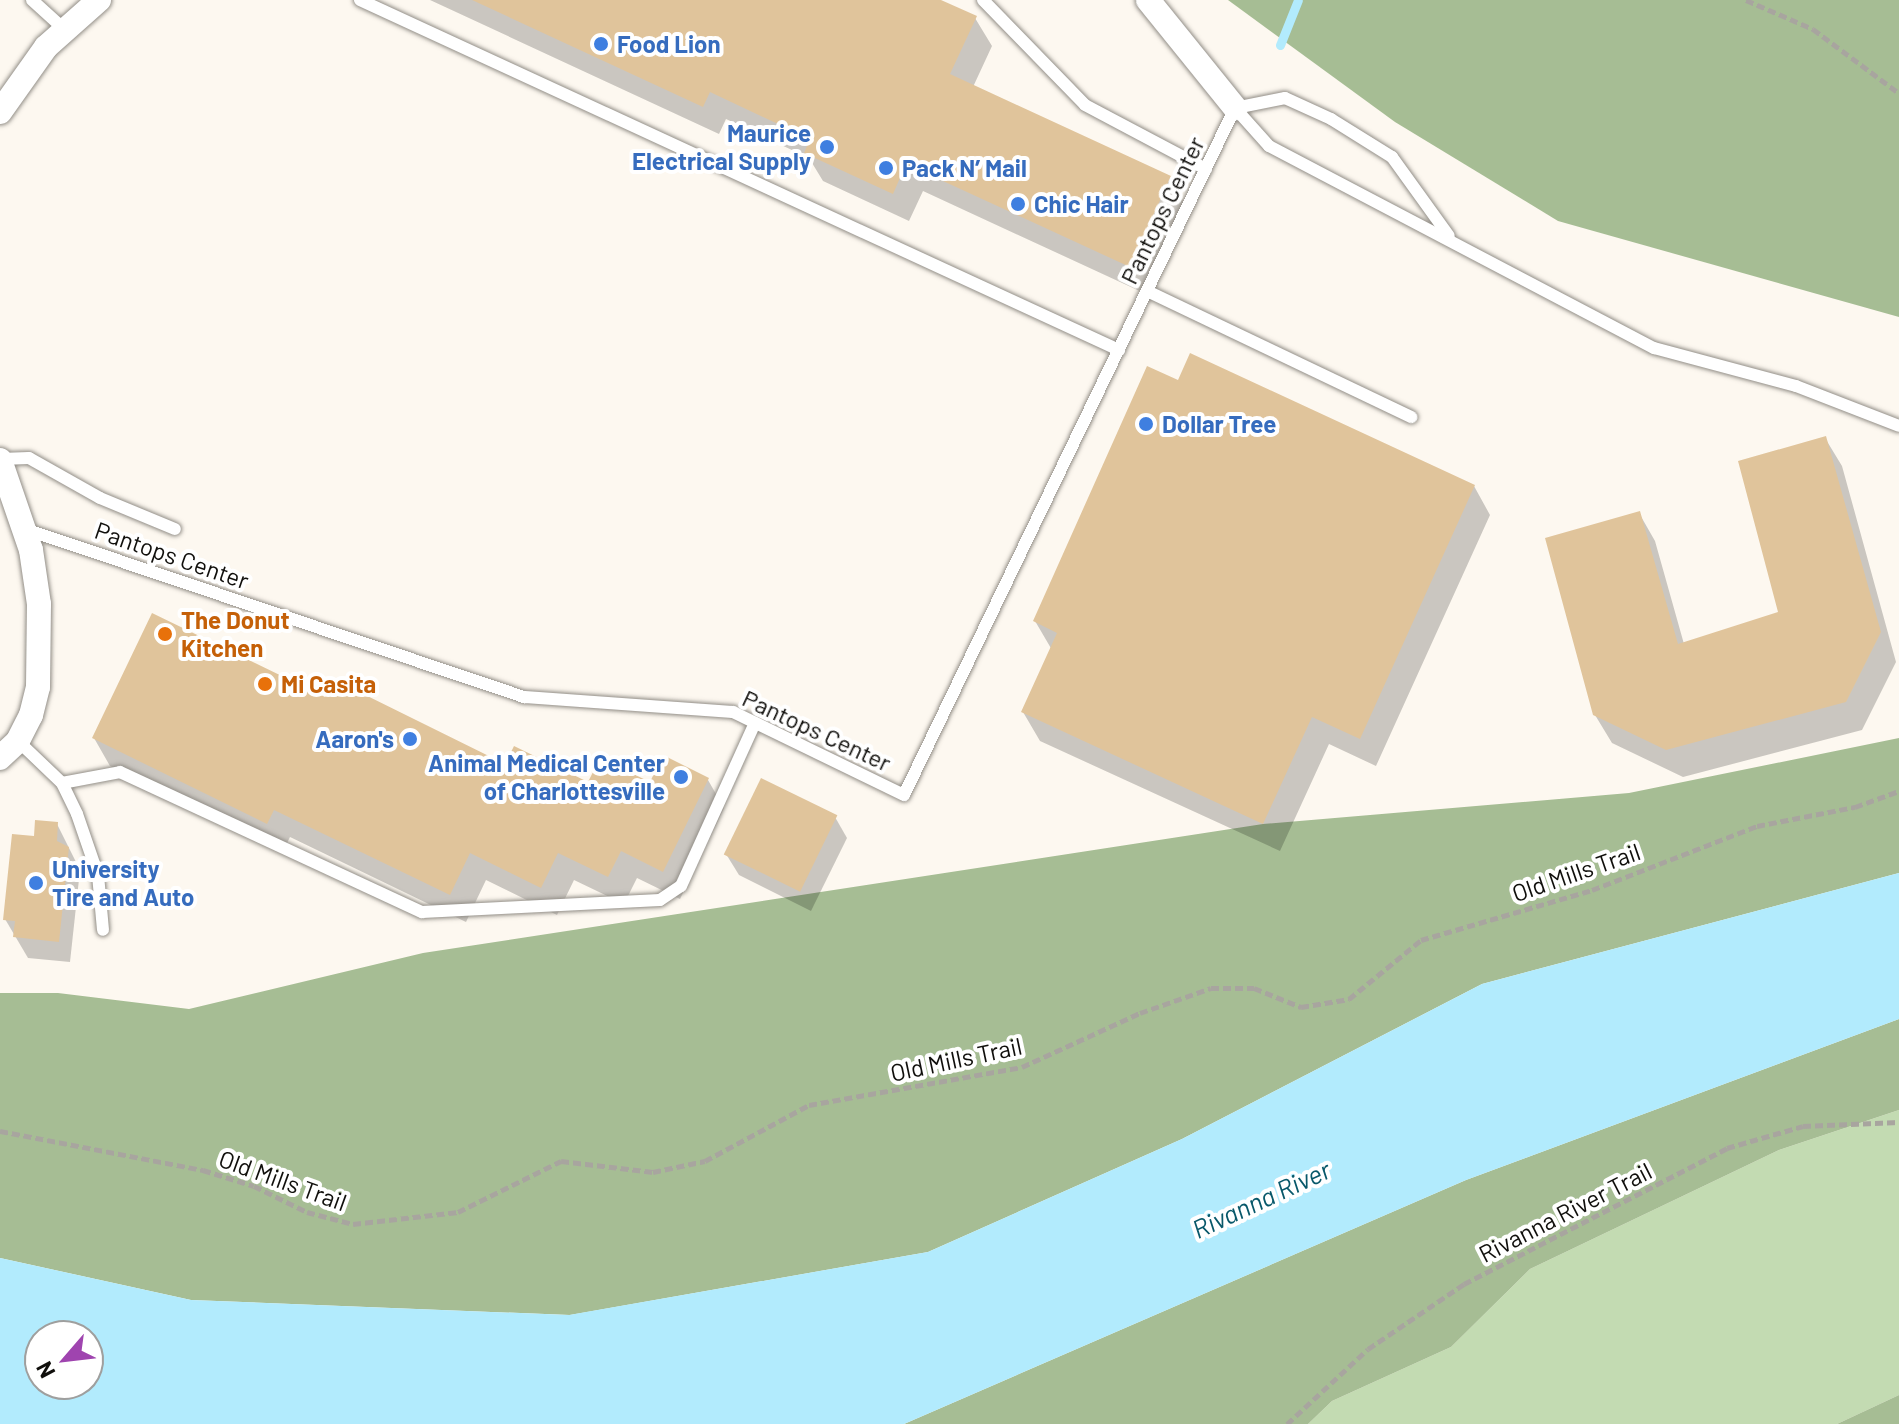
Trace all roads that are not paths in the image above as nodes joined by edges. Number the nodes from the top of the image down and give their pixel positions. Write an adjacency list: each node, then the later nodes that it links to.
1 (32, 0): 6 (lane)
2 (99, 0): 6 (street)
3 (360, 0): 12 (lane)
4 (983, 0): 9 (lane)
5 (1148, 0): 7 (street)
6 (65, 30): 8 (street)
7 (1235, 108): 9 (lane, Pantops Center); 10 (lane); 10 (lane)
8 (0, 112)
9 (1206, 169): 11 (lane, Pantops Center)
10 (1451, 239): 14 (lane)
11 (1147, 291): 12 (lane, Pantops Center); 13 (lane)
12 (1119, 350): 18 (lane, Pantops Center)
13 (1411, 417)
14 (1899, 426)
15 (0, 460): 16 (street); 17 (lane)
16 (25, 529): 18 (lane, Pantops Center); 19 (street)
17 (175, 529)
18 (755, 723): 21 (lane)
19 (18, 741): 20 (street); 21 (lane)
20 (0, 758)
21 (62, 783): 22 (lane)
22 (103, 930)

